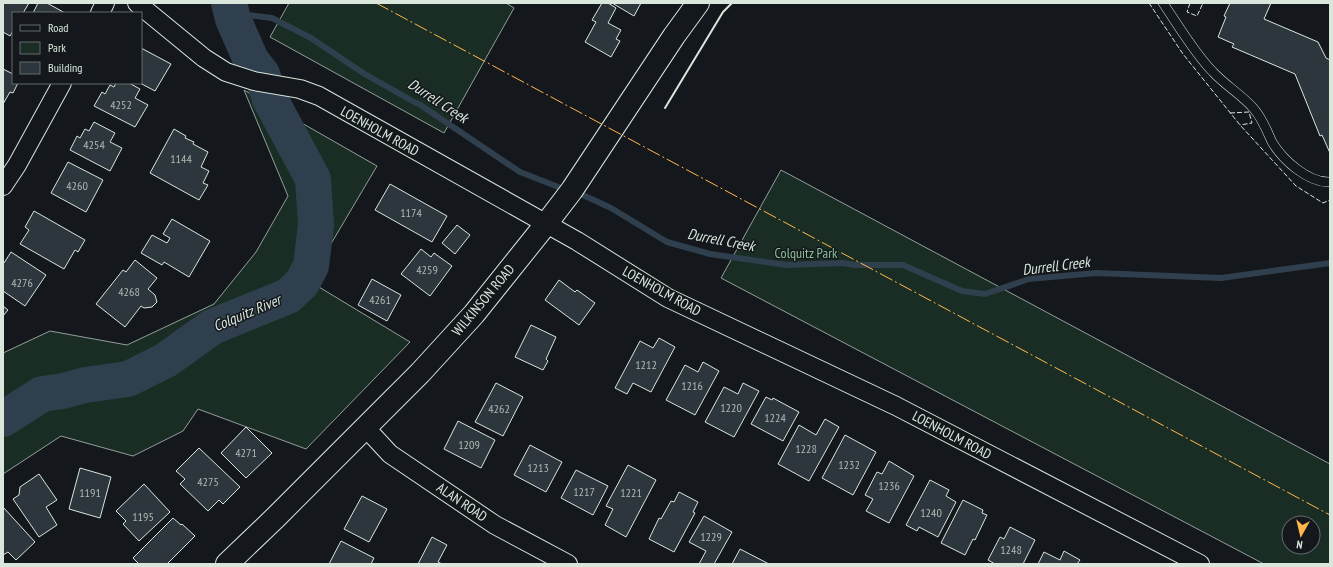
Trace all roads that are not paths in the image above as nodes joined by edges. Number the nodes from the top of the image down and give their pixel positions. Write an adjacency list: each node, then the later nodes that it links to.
1 (106, 3): 5 (street)
2 (137, 3): 9 (street, LOENHOLM ROAD)
3 (698, 3): 9 (main road, WILKINSON ROAD)
4 (1163, 3): 7 (lane)
5 (101, 12)
6 (61, 84): 8 (street)
7 (1330, 182)
8 (3, 186)
9 (546, 224): 10 (main road, WILKINSON ROAD); 13 (street, LOENHOLM ROAD)
10 (365, 427): 11 (main road, WILKINSON ROAD); 12 (street, ALAN ROAD)
11 (227, 564)
12 (568, 564)
13 (1200, 564)

